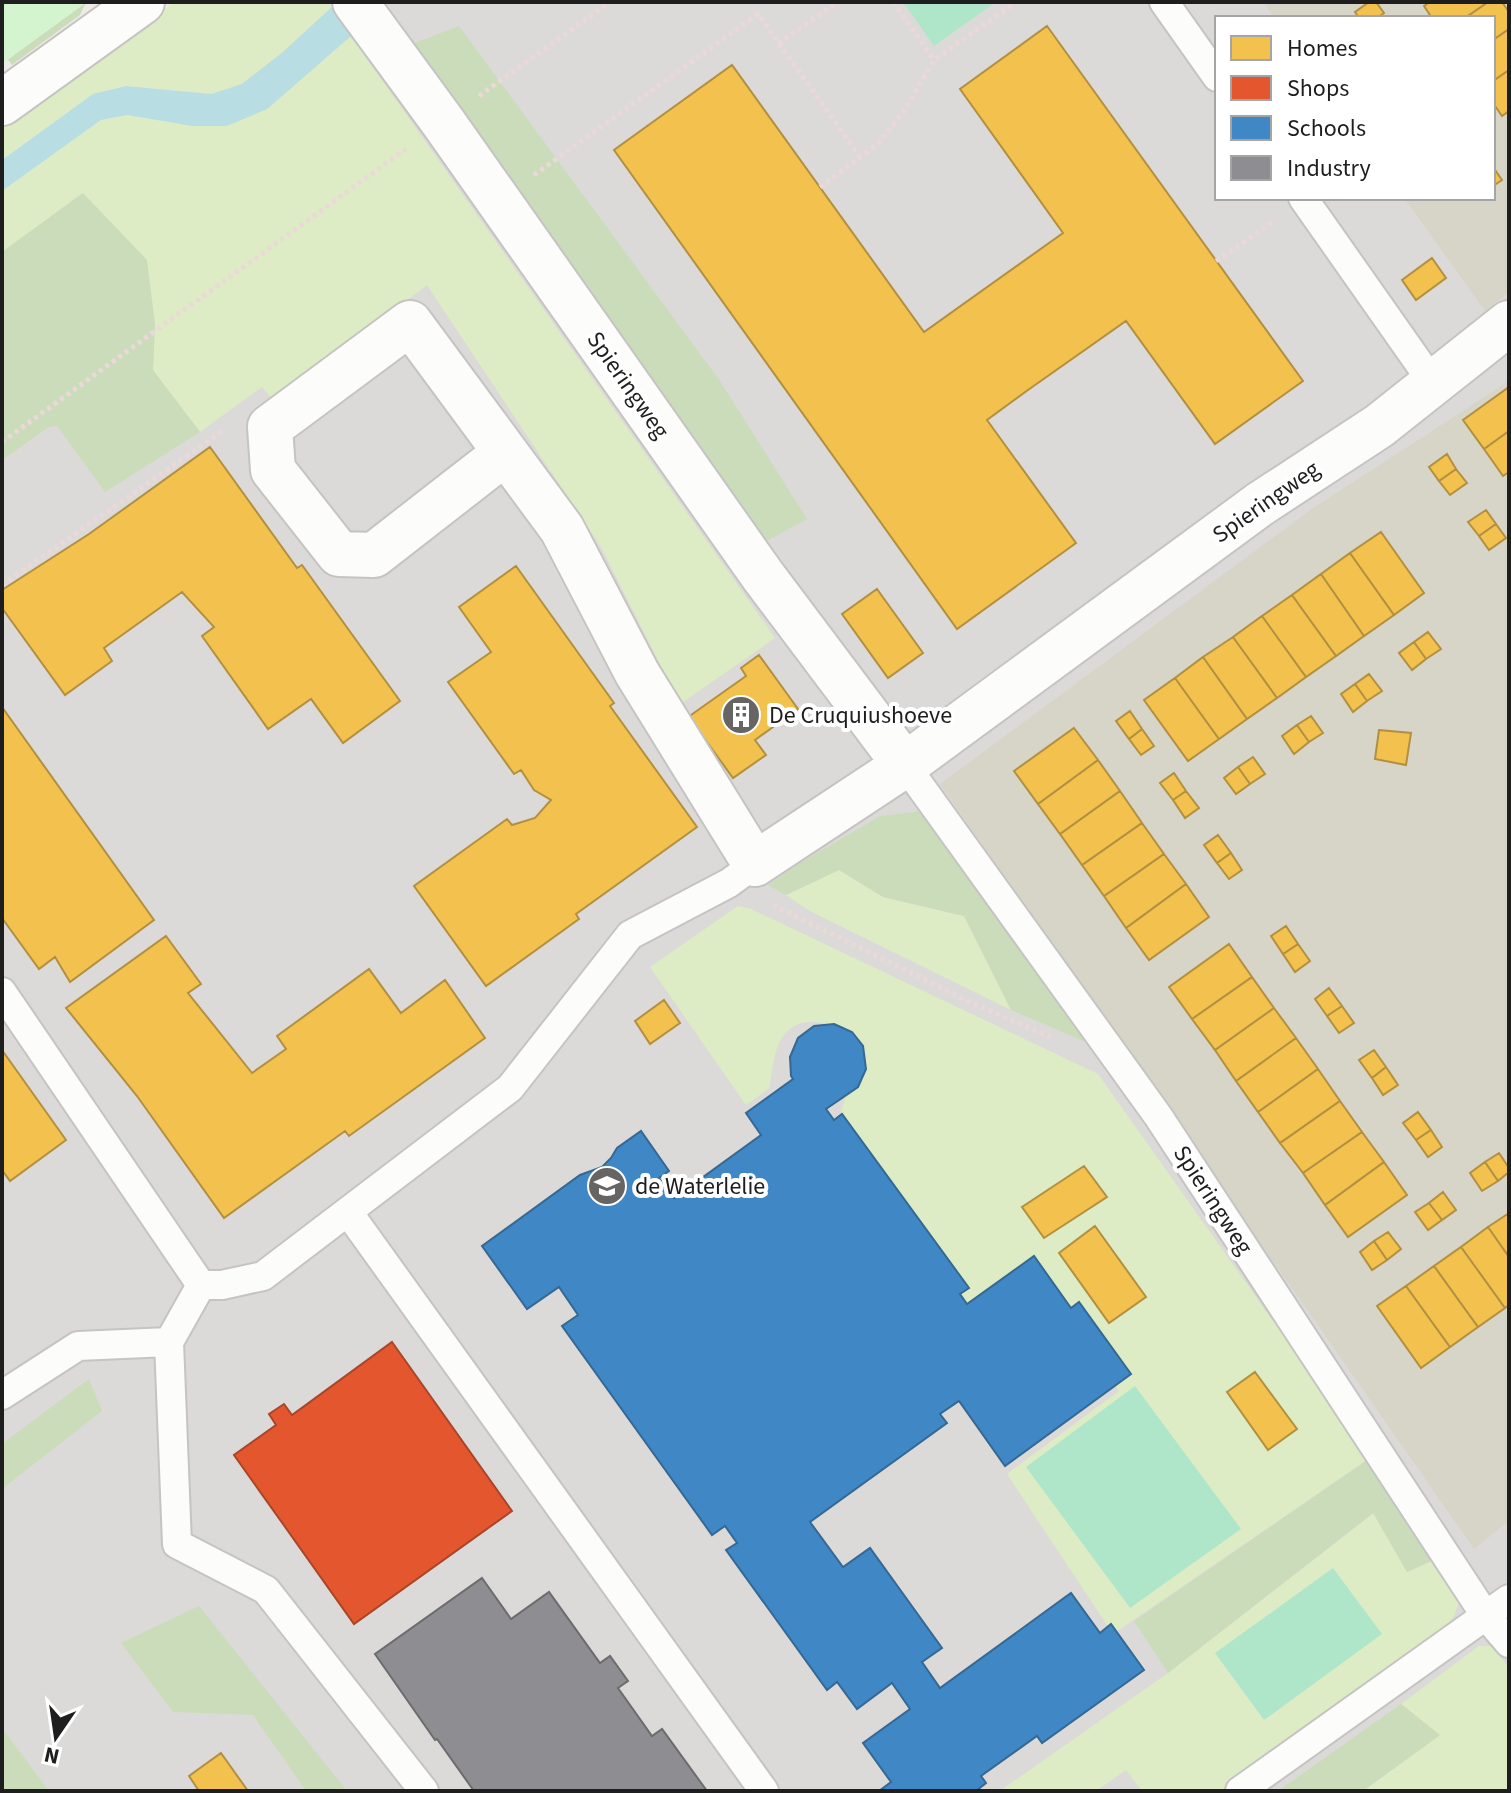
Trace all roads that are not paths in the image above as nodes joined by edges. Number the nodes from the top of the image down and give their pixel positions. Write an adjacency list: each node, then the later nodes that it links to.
1 (142, 2): 5 (street)
2 (355, 2): 10 (street, Spieringweg)
3 (1164, 2): 4 (lane)
4 (1215, 74)
5 (2, 103)
6 (1305, 200): 8 (lane)
7 (1509, 323): 8 (street, Spieringweg)
8 (1433, 383): 10 (street, Spieringweg)
9 (505, 453): 9 (street); 11 (street)
10 (905, 765): 11 (street); 18 (lane, Spieringweg)
11 (742, 873): 13 (lane)
12 (2, 992): 14 (lane)
13 (348, 1212): 14 (lane); 21 (lane)
14 (201, 1285): 15 (lane)
15 (169, 1342): 16 (lane); 20 (lane)
16 (2, 1395)
17 (1509, 1599): 18 (lane)
18 (1485, 1615): 19 (lane, Spieringweg); 22 (lane)
19 (1509, 1643)
20 (424, 1791)
21 (764, 1791)
22 (1240, 1791)

